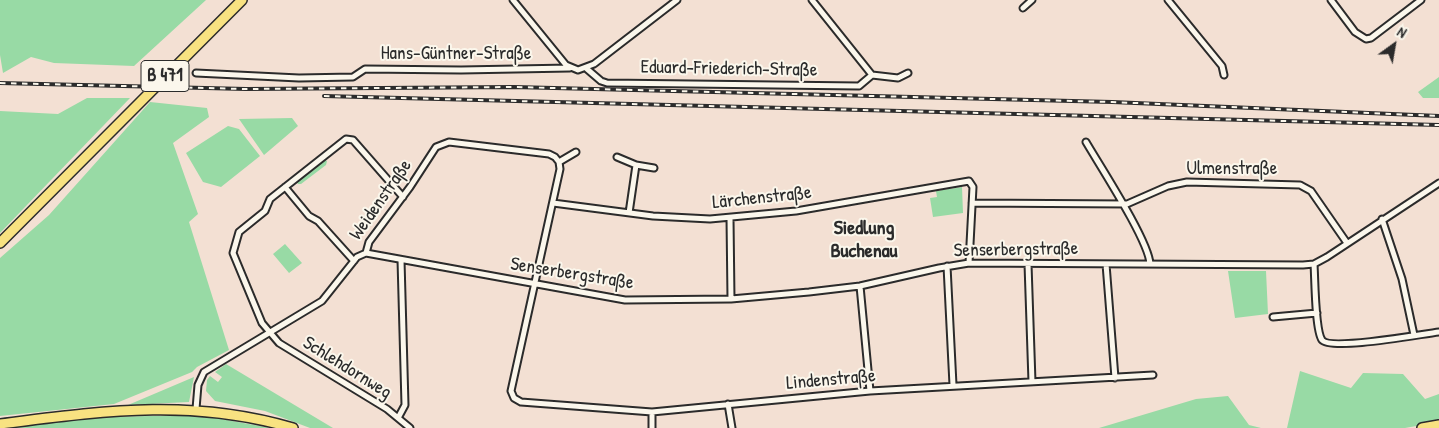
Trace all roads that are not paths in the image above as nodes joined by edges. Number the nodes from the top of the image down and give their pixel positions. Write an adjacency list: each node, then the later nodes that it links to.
1 (242, 0): 31 (main road, B 471)
2 (514, 0): 10 (street)
3 (677, 0): 11 (street)
4 (812, 0): 14 (street)
5 (1032, 0): 9 (street)
6 (1168, 0): 15 (street)
7 (1331, 0): 8 (street)
8 (1421, 0)
9 (1023, 8)
10 (570, 68): 11 (street, Hans-Güntner-Straße); 12 (street, Hans-Güntner-Straße)
11 (587, 69): 14 (street, Eduard-Friederich-Straße)
12 (196, 73)
13 (908, 73): 14 (street)
14 (872, 75)
15 (1224, 75)
16 (1086, 142): 27 (street)
17 (576, 152): 19 (street)
18 (616, 157): 20 (street)
19 (559, 162): 24 (street, Weidenstraße); 25 (street)
20 (636, 165): 21 (street); 28 (street)
21 (654, 168)
22 (1439, 183): 30 (street)
23 (285, 187): 24 (street); 35 (street); 47 (street)
24 (403, 197): 33 (street, Weidenstraße)
25 (553, 202): 28 (street, Lärchenstraße); 42 (street)
26 (972, 203): 27 (street, Ulmenstraße); 29 (street, Lärchenstraße); 36 (street)
27 (1122, 204): 32 (street, Ulmenstraße); 39 (street)
28 (629, 212): 29 (street, Lärchenstraße)
29 (730, 218): 44 (street)
30 (1382, 220): 32 (street); 49 (street)
31 (0, 243)
32 (1347, 243): 40 (street)
33 (366, 253): 34 (street, Senserbergstraße); 35 (street, Weidenstraße)
34 (401, 260): 42 (street, Senserbergstraße); 58 (street)
35 (354, 261): 47 (street, Weidenstraße)
36 (969, 263): 37 (street, Senserbergstraße); 41 (street, Senserbergstraße)
37 (1028, 264): 38 (street, Senserbergstraße); 52 (street)
38 (1106, 264): 39 (street, Senserbergstraße); 51 (street)
39 (1150, 264): 40 (street, Senserbergstraße)
40 (1314, 264): 45 (street)
41 (946, 266): 43 (street, Senserbergstraße); 53 (street)
42 (535, 285): 44 (street, Senserbergstraße); 57 (street, Lindenstraße)
43 (860, 286): 44 (street, Senserbergstraße); 54 (street)
44 (730, 299)
45 (1317, 313): 46 (street); 49 (street)
46 (1273, 317)
47 (269, 332): 56 (street, Weidenstraße); 58 (street, Schlehdornweg)
48 (1439, 332): 49 (street)
49 (1414, 335)
50 (1153, 375): 51 (street, Lindenstraße)
51 (1114, 378): 52 (street, Lindenstraße)
52 (1032, 382): 53 (street, Lindenstraße)
53 (954, 385): 54 (street, Lindenstraße)
54 (870, 391): 55 (street, Lindenstraße)
55 (728, 404): 57 (street, Lindenstraße); 64 (street)
56 (196, 409): 59 (main road); 61 (main road)
57 (652, 412): 63 (street)
58 (398, 418): 62 (street, Schlehdornweg)
59 (0, 424)
60 (1439, 425): 65 (main road)
61 (293, 428)
62 (410, 428)
63 (652, 428)
64 (732, 428)
65 (1422, 428)

